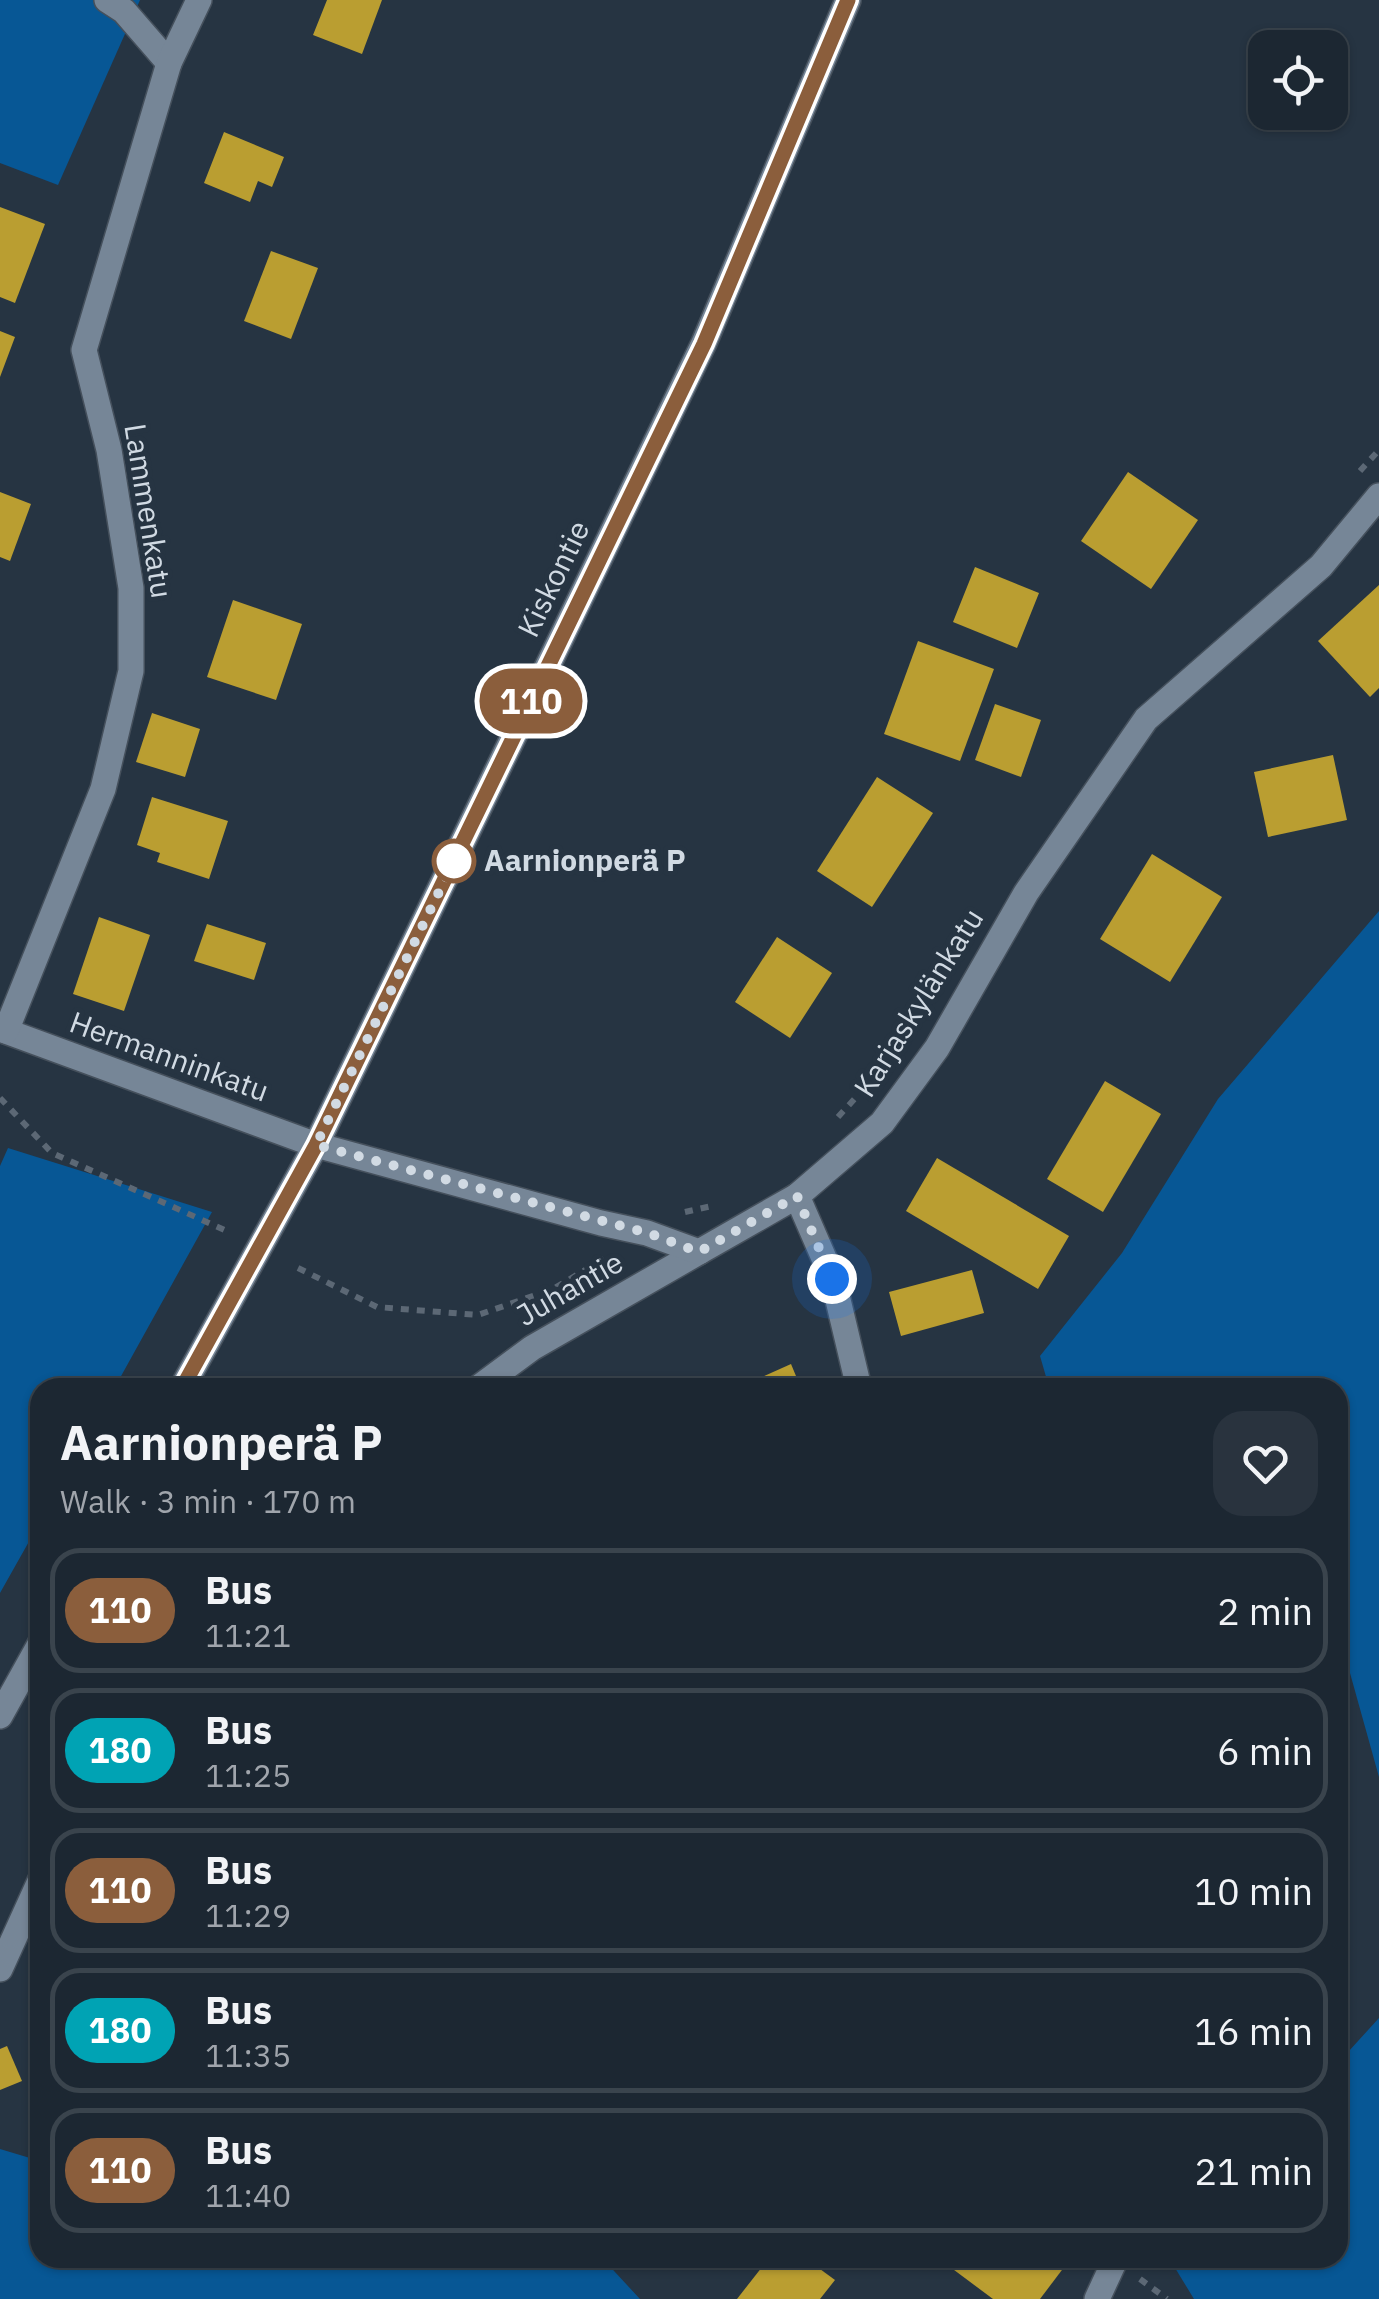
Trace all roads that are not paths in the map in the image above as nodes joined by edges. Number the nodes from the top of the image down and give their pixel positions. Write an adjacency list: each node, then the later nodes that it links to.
1 (107, 0): 4 (street)
2 (198, 0): 4 (street, Lammenkatu)
3 (848, 0): 7 (street, Kiskontie)
4 (170, 63): 6 (street, Lammenkatu)
5 (1379, 496): 8 (street, Karjaskylänkatu)
6 (3, 1030): 7 (street, Hermanninkatu)
7 (316, 1145): 9 (street); 10 (street, Kiskontie)
8 (797, 1196): 9 (street, Karjaskylänkatu); 12 (street)
9 (699, 1252): 11 (street, Juhantie)
10 (188, 1378)
11 (492, 1378)
12 (857, 1378)
13 (30, 1662): 14 (street)
14 (0, 1716)
15 (30, 1903): 16 (street)
16 (0, 1969)
17 (1111, 2268): 18 (street)
18 (1097, 2299)

